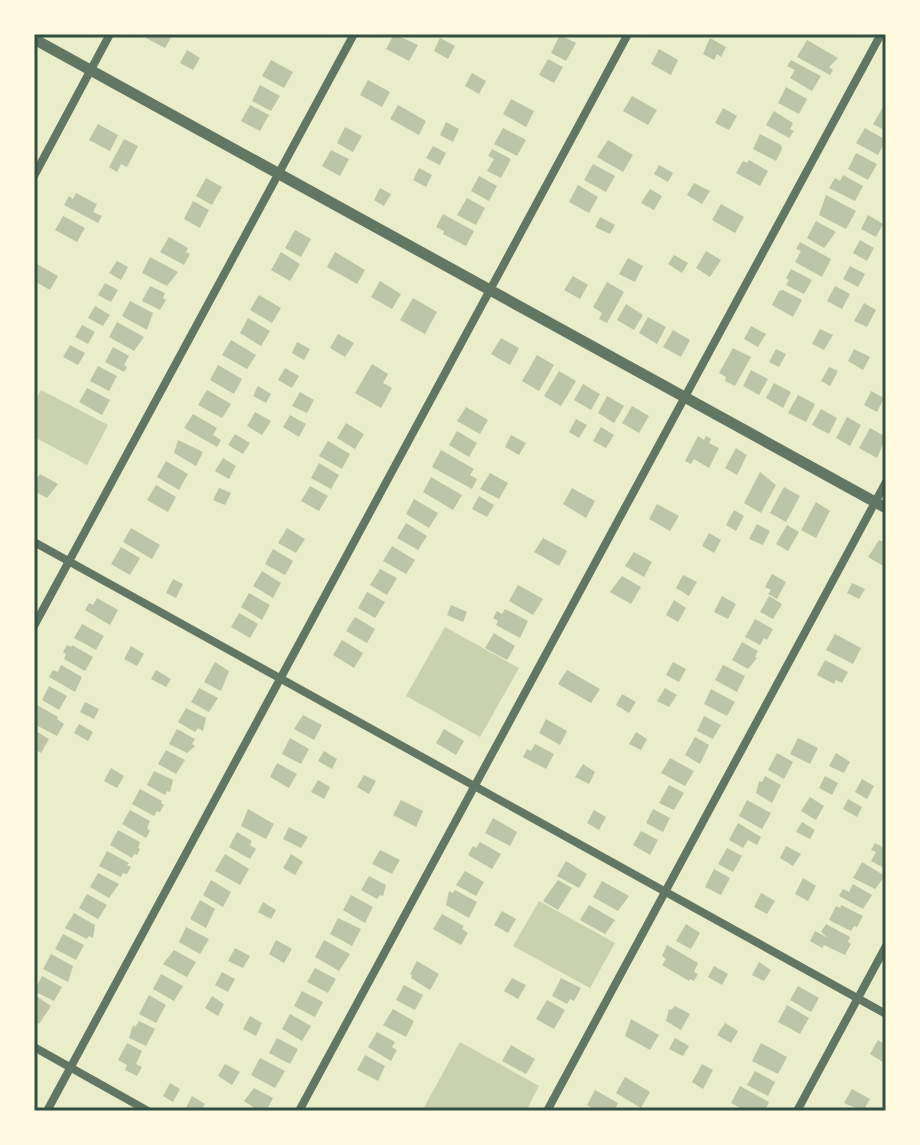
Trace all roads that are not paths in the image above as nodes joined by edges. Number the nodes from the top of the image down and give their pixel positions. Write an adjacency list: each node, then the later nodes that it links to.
1 (110, 34): 6 (street)
2 (354, 34): 7 (street)
3 (628, 34): 9 (street)
4 (881, 34): 10 (street)
5 (34, 39): 6 (street)
6 (91, 70): 7 (street); 8 (street)
7 (278, 174): 9 (street); 14 (street)
8 (34, 176)
9 (490, 290): 10 (street); 16 (street)
10 (685, 397): 12 (street); 17 (street)
11 (886, 482): 12 (street)
12 (880, 505): 18 (street)
13 (34, 542): 14 (street)
14 (69, 561): 15 (street); 16 (street)
15 (34, 626)
16 (281, 679): 17 (street); 23 (street)
17 (475, 786): 18 (street); 26 (street)
18 (666, 890): 20 (street); 27 (street)
19 (886, 946): 20 (street)
20 (857, 998): 21 (street); 28 (street)
21 (886, 1014)
22 (34, 1047): 23 (street)
23 (71, 1068): 24 (street); 25 (street)
24 (47, 1111)
25 (148, 1111)
26 (299, 1111)
27 (547, 1111)
28 (797, 1111)

